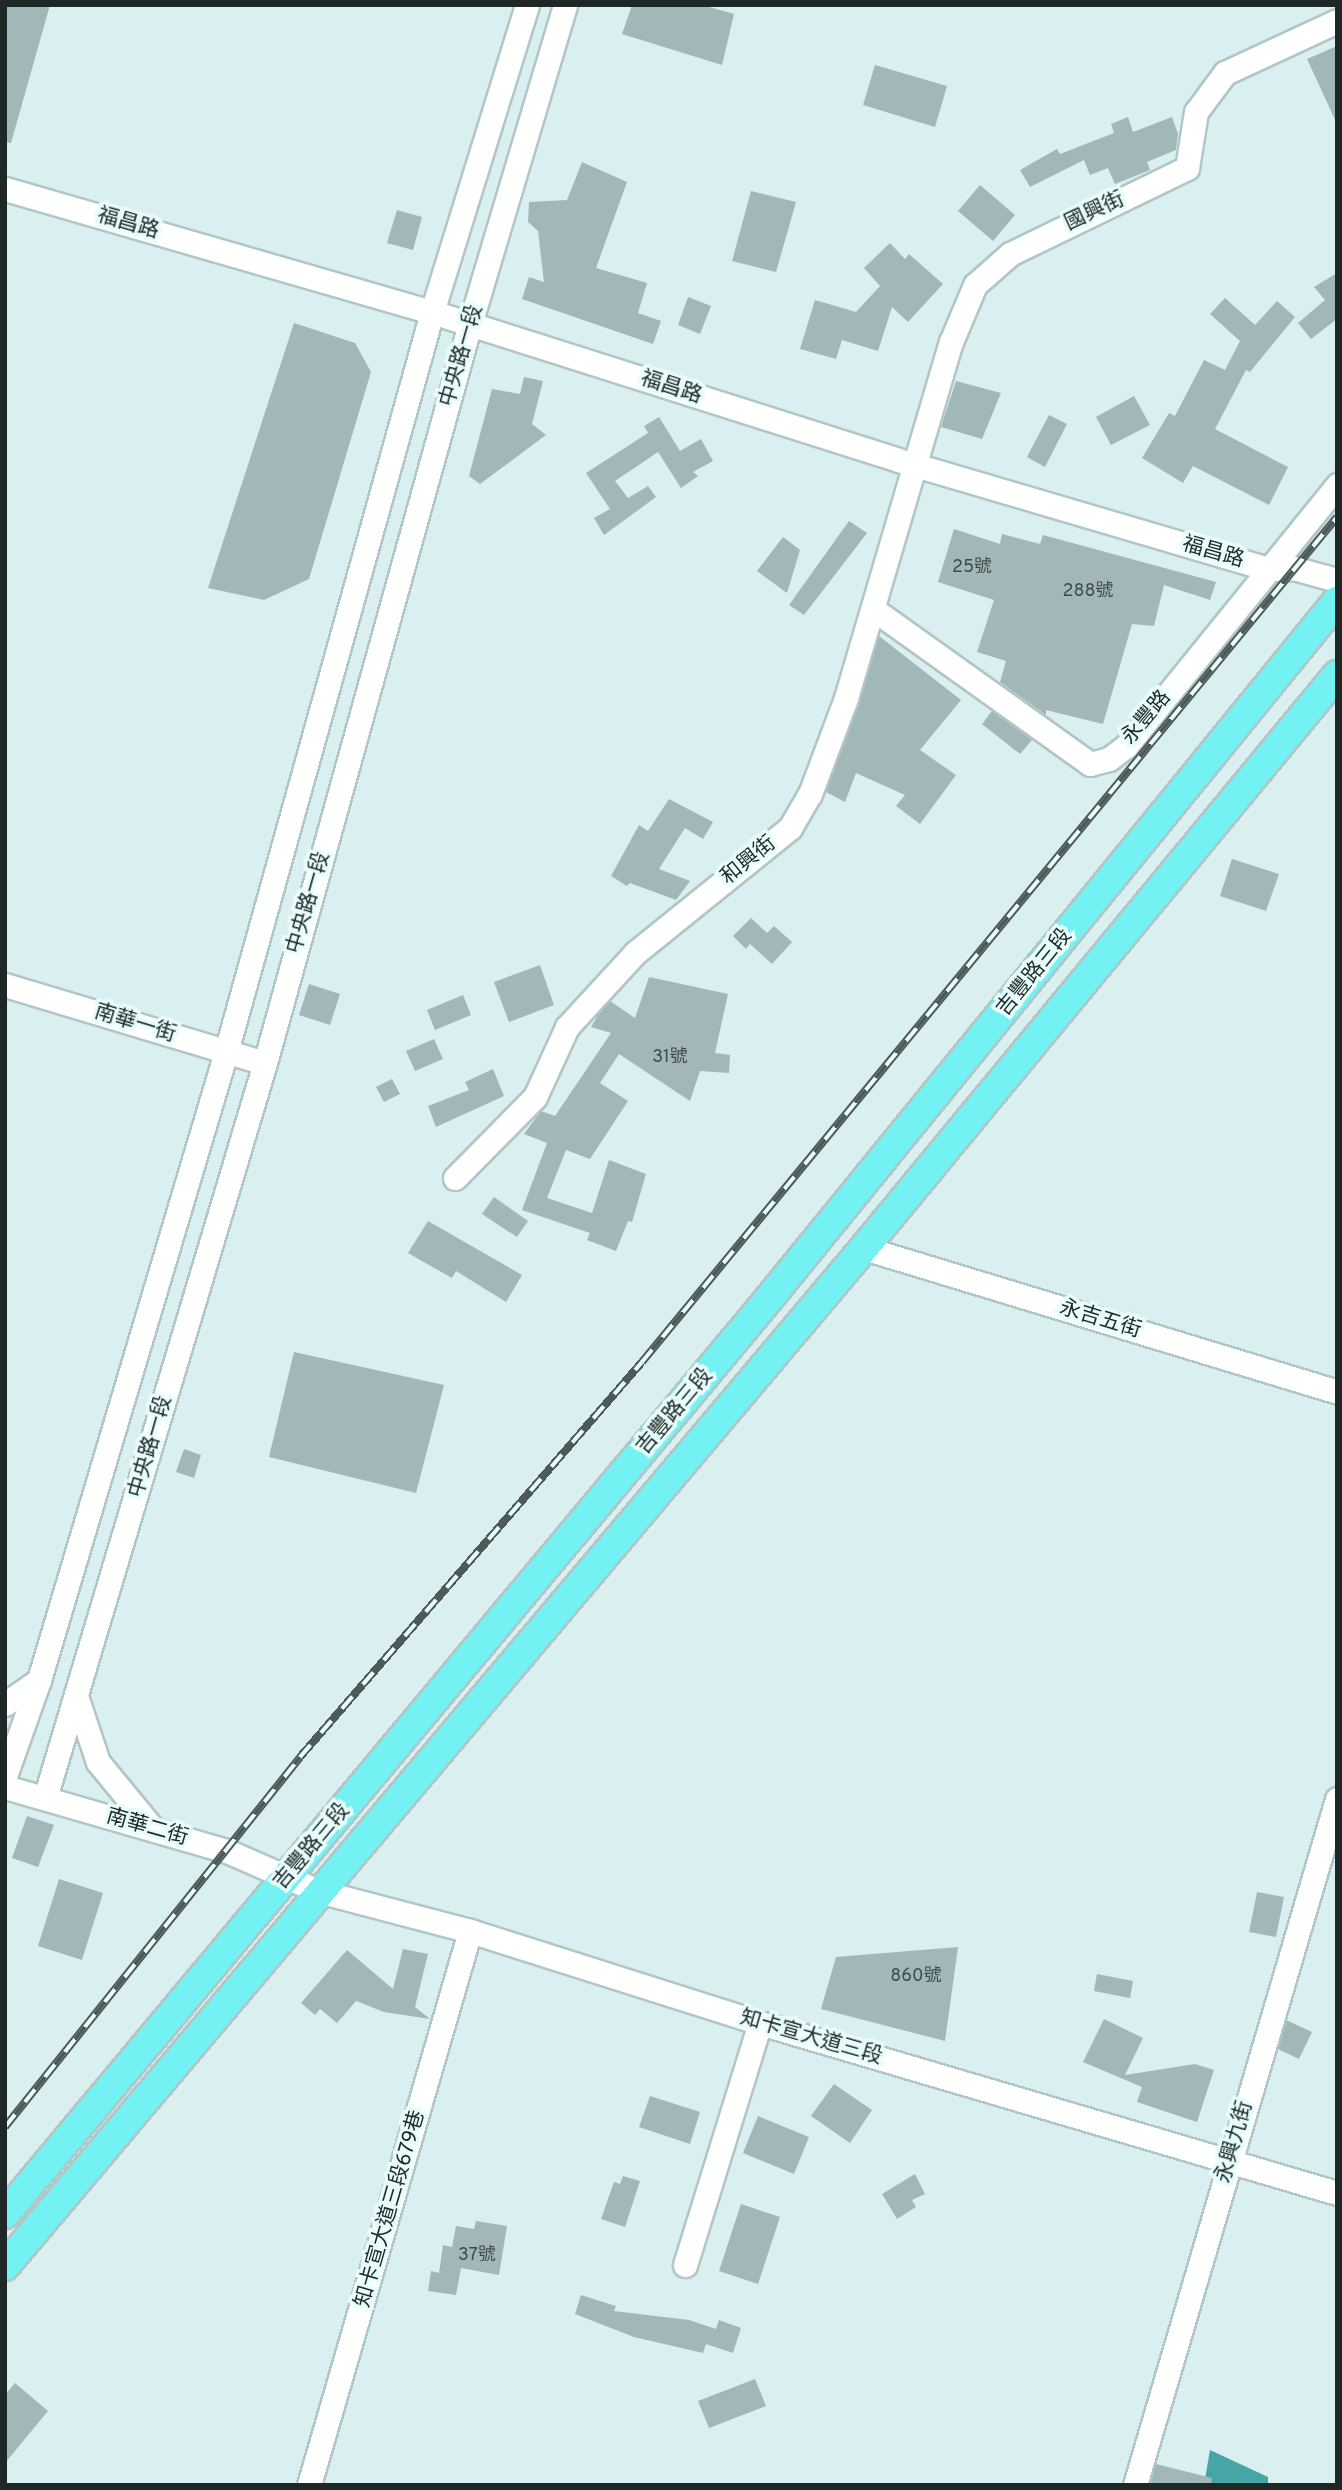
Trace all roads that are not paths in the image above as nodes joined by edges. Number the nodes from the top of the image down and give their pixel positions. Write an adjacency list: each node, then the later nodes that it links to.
1 (527, 5): 5 (street, 中央路一段)
2 (565, 5): 6 (street, 中央路一段)
3 (1337, 20): 7 (street, 國興街)
4 (5, 189): 5 (street, 福昌路)
5 (432, 312): 6 (street, 福昌路); 15 (street, 中央路一段)
6 (470, 324): 7 (street, 福昌路); 16 (street, 中央路一段)
7 (917, 466): 9 (street, 福昌路); 12 (street, 和興街)
8 (1337, 485): 9 (street, 永豐路)
9 (1269, 569): 10 (street, 福昌路); 12 (street, 永豐路)
10 (1337, 580)
11 (1337, 601): 28 (main road, 吉豐路三段)
12 (873, 609): 17 (street, 和興街)
13 (1337, 675): 18 (main road, 吉豐路三段)
14 (5, 985): 15 (street, 南華一街)
15 (226, 1052): 16 (street, 南華一街); 20 (street, 中央路一段)
16 (265, 1063): 21 (street, 中央路一段)
17 (455, 1178)
18 (864, 1248): 19 (street, 永吉五街); 29 (main road, 吉豐路三段)
19 (1337, 1392)
20 (39, 1679): 22 (street); 23 (street, 中央路一段)
21 (77, 1699): 25 (street, 中央路一段); 27 (street)
22 (5, 1704)
23 (5, 1776)
24 (5, 1787): 25 (street, 南華二街)
25 (45, 1797): 27 (street, 南華二街)
26 (1337, 1799): 32 (street, 永興九街)
27 (153, 1829): 28 (street, 南華二街)
28 (286, 1877): 29 (street, 知卡宣大道三段); 34 (main road, 吉豐路三段)
29 (318, 1891): 30 (street, 知卡宣大道三段); 36 (main road, 吉豐路三段)
30 (470, 1931): 31 (street, 知卡宣大道三段); 37 (street, 知卡宣大道三段679巷)
31 (760, 2023): 32 (street, 知卡宣大道三段); 35 (street)
32 (1230, 2160): 33 (street, 知卡宣大道三段); 38 (street, 永興九街)
33 (1337, 2193)
34 (5, 2214)
35 (685, 2265)
36 (5, 2266)
37 (309, 2485)
38 (1135, 2485)

